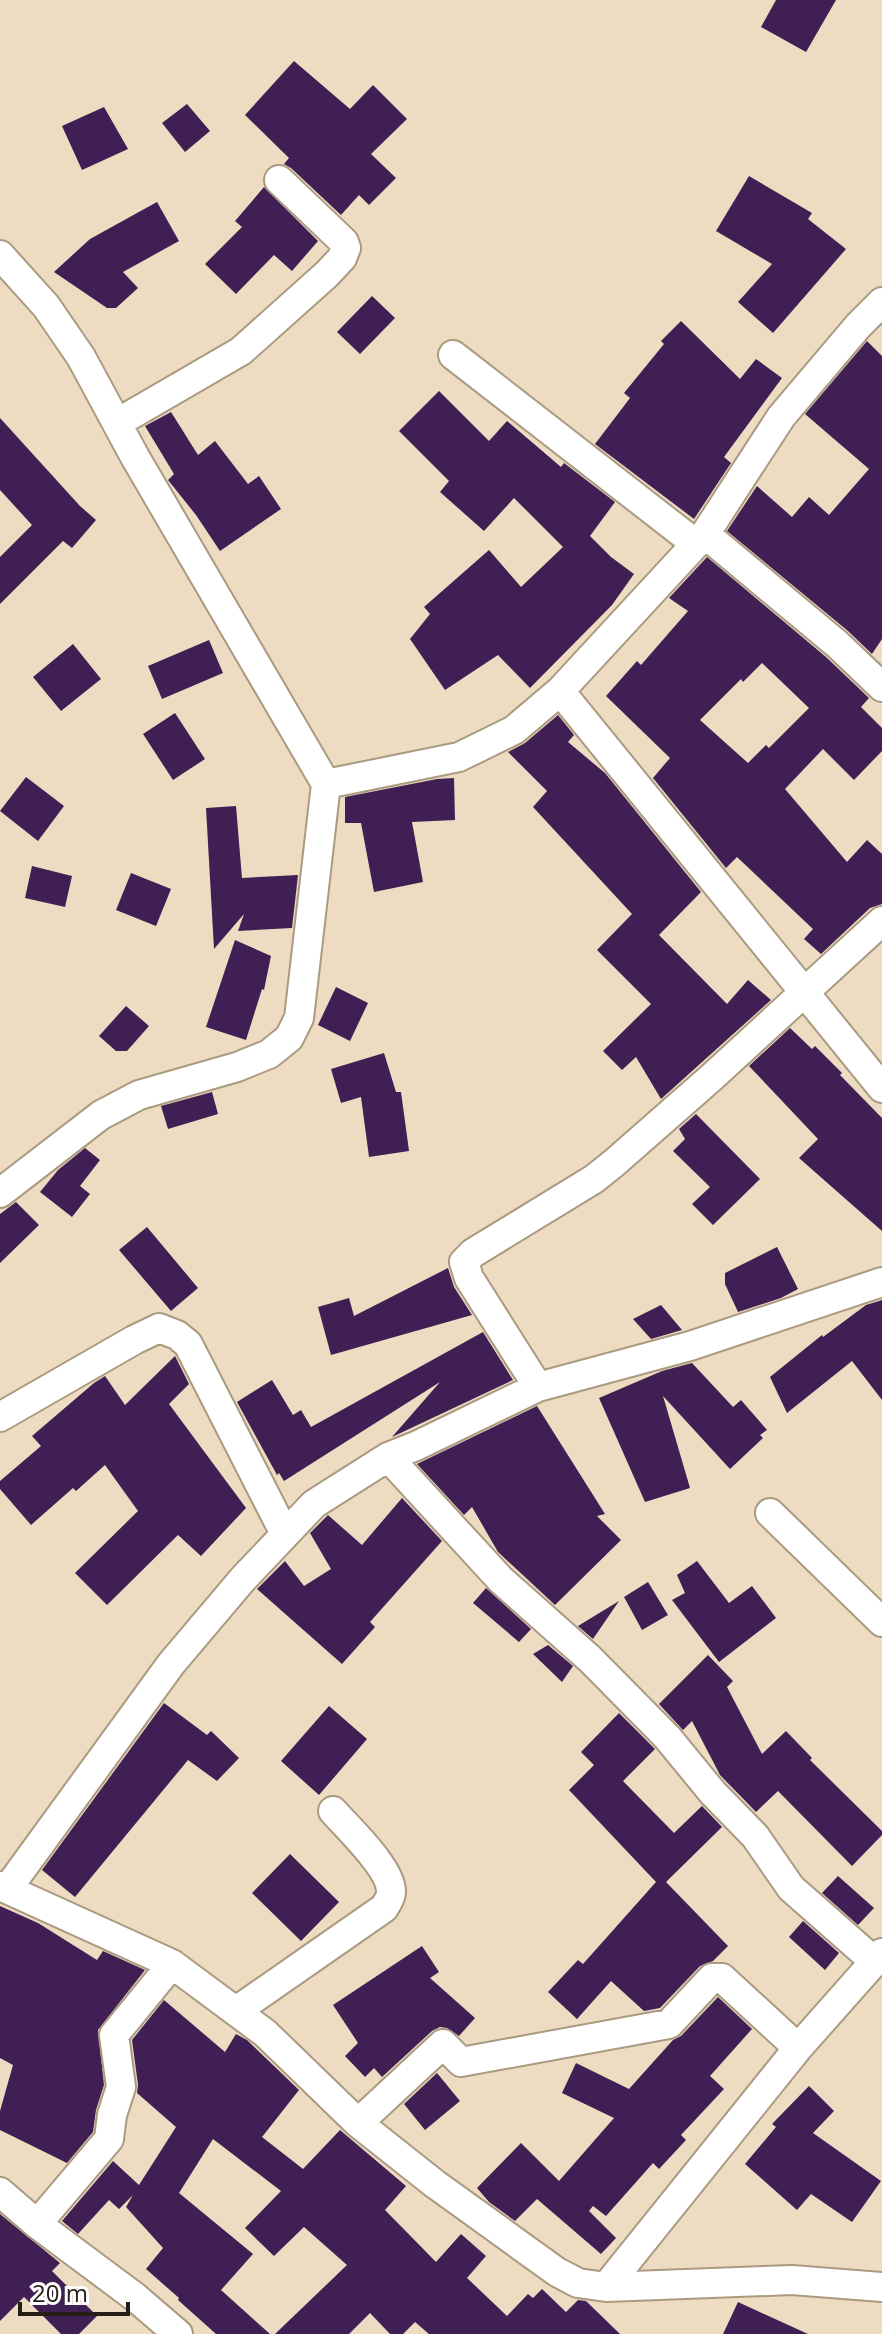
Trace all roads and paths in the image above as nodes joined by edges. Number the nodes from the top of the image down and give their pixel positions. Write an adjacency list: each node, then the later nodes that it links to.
1 (279, 180): 5 (street)
2 (0, 255): 5 (street)
3 (882, 302): 6 (street)
4 (453, 355): 6 (street)
5 (117, 423): 9 (street)
6 (701, 539): 7 (street); 8 (street)
7 (882, 687)
8 (560, 691): 9 (street); 11 (street)
9 (326, 784): 13 (street)
10 (882, 921): 11 (street)
11 (804, 991): 12 (street); 15 (street)
12 (882, 1088)
13 (0, 1193)
14 (882, 1282): 15 (street)
15 (538, 1387): 17 (street)
16 (0, 1417): 19 (street)
17 (388, 1457): 19 (street); 23 (street)
18 (770, 1513): 20 (street)
19 (285, 1534): 22 (street)
20 (882, 1622)
21 (333, 1811): 25 (street)
22 (4, 1887): 24 (street)
23 (878, 1957): 26 (street)
24 (172, 1964): 25 (street); 29 (street)
25 (236, 2011): 27 (street)
26 (798, 2048): 27 (street); 30 (street)
27 (358, 2123): 30 (street)
28 (2, 2198): 29 (street)
29 (37, 2224): 32 (street)
30 (606, 2287): 31 (street)
31 (882, 2287)
32 (178, 2334)

